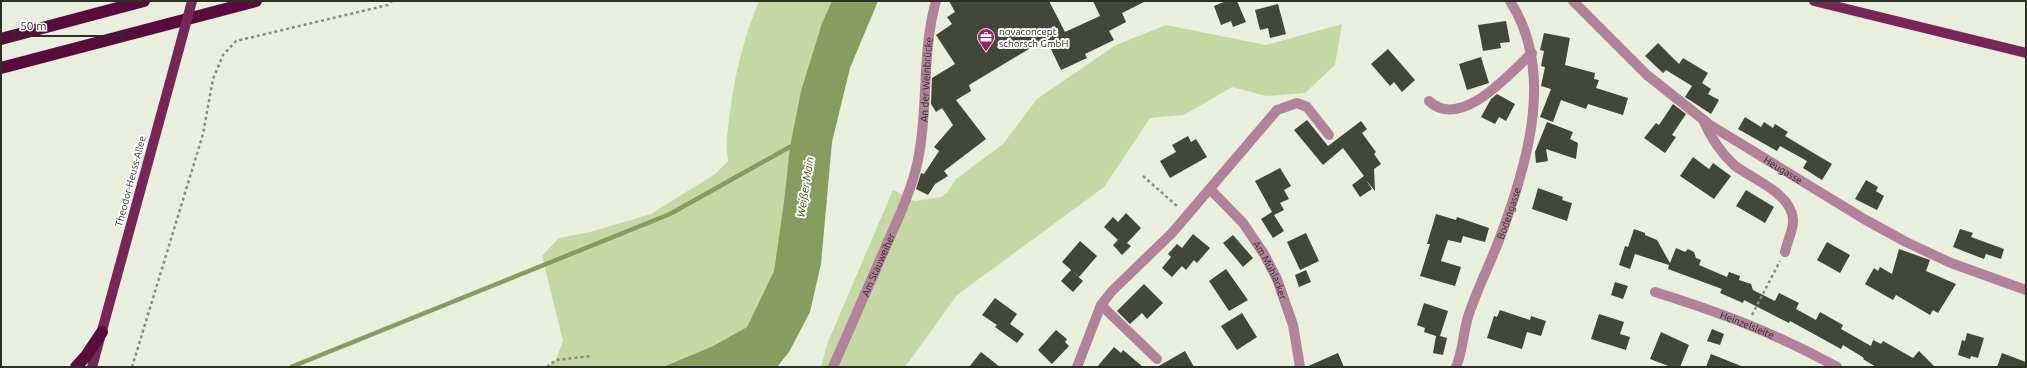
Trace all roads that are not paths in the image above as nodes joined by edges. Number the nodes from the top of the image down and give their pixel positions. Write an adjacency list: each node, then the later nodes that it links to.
1 (144, 1): 8 (highway)
2 (192, 1): 21 (main road, Theodor-Heuss-Allee, bridge)
3 (256, 1): 11 (highway)
4 (936, 1): 15 (street, An der Weinbrücke)
5 (1510, 1): 9 (street, Bodengasse)
6 (1573, 1): 13 (street, Heugasse)
7 (1814, 1): 10 (main road)
8 (1, 39)
9 (1532, 53): 12 (street); 28 (street, Bodengasse)
10 (2026, 53)
11 (1, 68)
12 (1429, 101)
13 (1704, 120): 17 (street); 18 (street, Heugasse)
14 (1329, 136): 16 (street)
15 (918, 160): 25 (street, Am Stauweiher)
16 (1210, 190): 20 (street); 27 (street, Am Mühlacker)
17 (1785, 252)
18 (2026, 290)
19 (1655, 292): 29 (street, Heinzelsleite)
20 (1101, 305): 22 (street); 26 (street)
21 (102, 332): 23 (highway); 24 (main road, Theodor-Heuss-Allee)
22 (1157, 359)
23 (76, 367)
24 (92, 367)
25 (833, 367)
26 (1078, 367)
27 (1300, 367)
28 (1456, 367)
29 (1837, 367)

